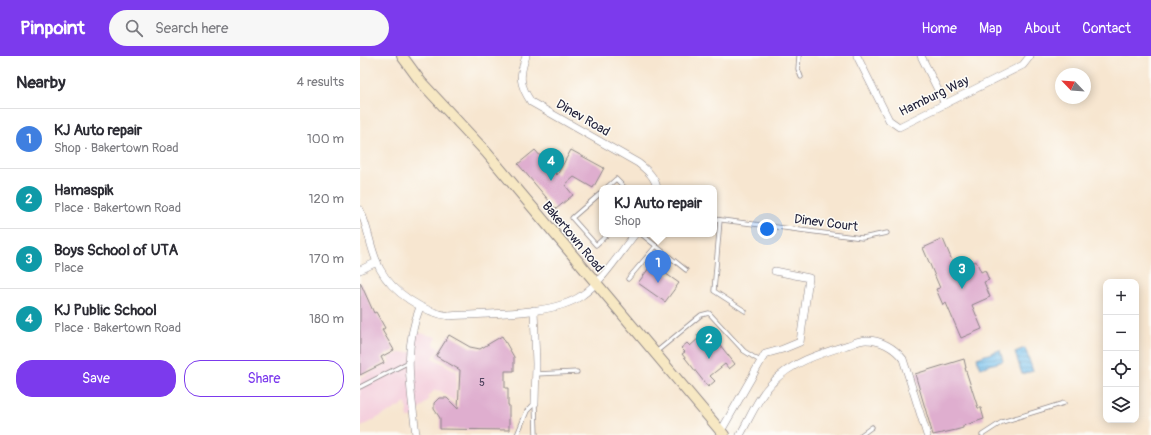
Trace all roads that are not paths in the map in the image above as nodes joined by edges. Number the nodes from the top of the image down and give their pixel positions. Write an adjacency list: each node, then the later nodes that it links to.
1 (402, 56): 26 (street, Bakertown Road)
2 (526, 56): 11 (street, Dinev Road)
3 (799, 56): 7 (lane)
4 (857, 56): 8 (street, Hamburg Way)
5 (921, 56): 8 (street)
6 (1030, 56): 8 (street, Hamburg Way)
7 (801, 77)
8 (945, 104)
9 (609, 185): 10 (lane)
10 (622, 185)
11 (656, 185)
12 (599, 195): 17 (lane)
13 (360, 210): 21 (street)
14 (717, 220): 15 (lane, Dinev Court)
15 (720, 220): 16 (lane, Dinev Court); 29 (lane)
16 (887, 233)
17 (605, 237)
18 (633, 237): 26 (street)
19 (645, 237): 20 (lane)
20 (656, 246): 23 (lane); 25 (lane)
21 (377, 262): 22 (street); 27 (street)
22 (360, 270)
23 (686, 270)
24 (775, 271): 31 (street)
25 (628, 279)
26 (595, 283): 28 (street); 30 (street, Bakertown Road)
27 (420, 307): 28 (street); 32 (street)
28 (534, 310): 34 (street)
29 (745, 311)
30 (655, 353): 31 (lane); 39 (street, Bakertown Road)
31 (760, 361): 39 (street)
32 (409, 362): 35 (lane); 40 (street)
33 (577, 372): 34 (lane)
34 (536, 374): 36 (street)
35 (360, 387)
36 (536, 403): 41 (lane); 42 (lane)
37 (1064, 403): 46 (lane)
38 (872, 427): 44 (lane)
39 (723, 433)
40 (416, 435)
41 (517, 435)
42 (536, 435)
43 (740, 435): 45 (street)
44 (861, 435)
45 (927, 435)
46 (982, 435)

